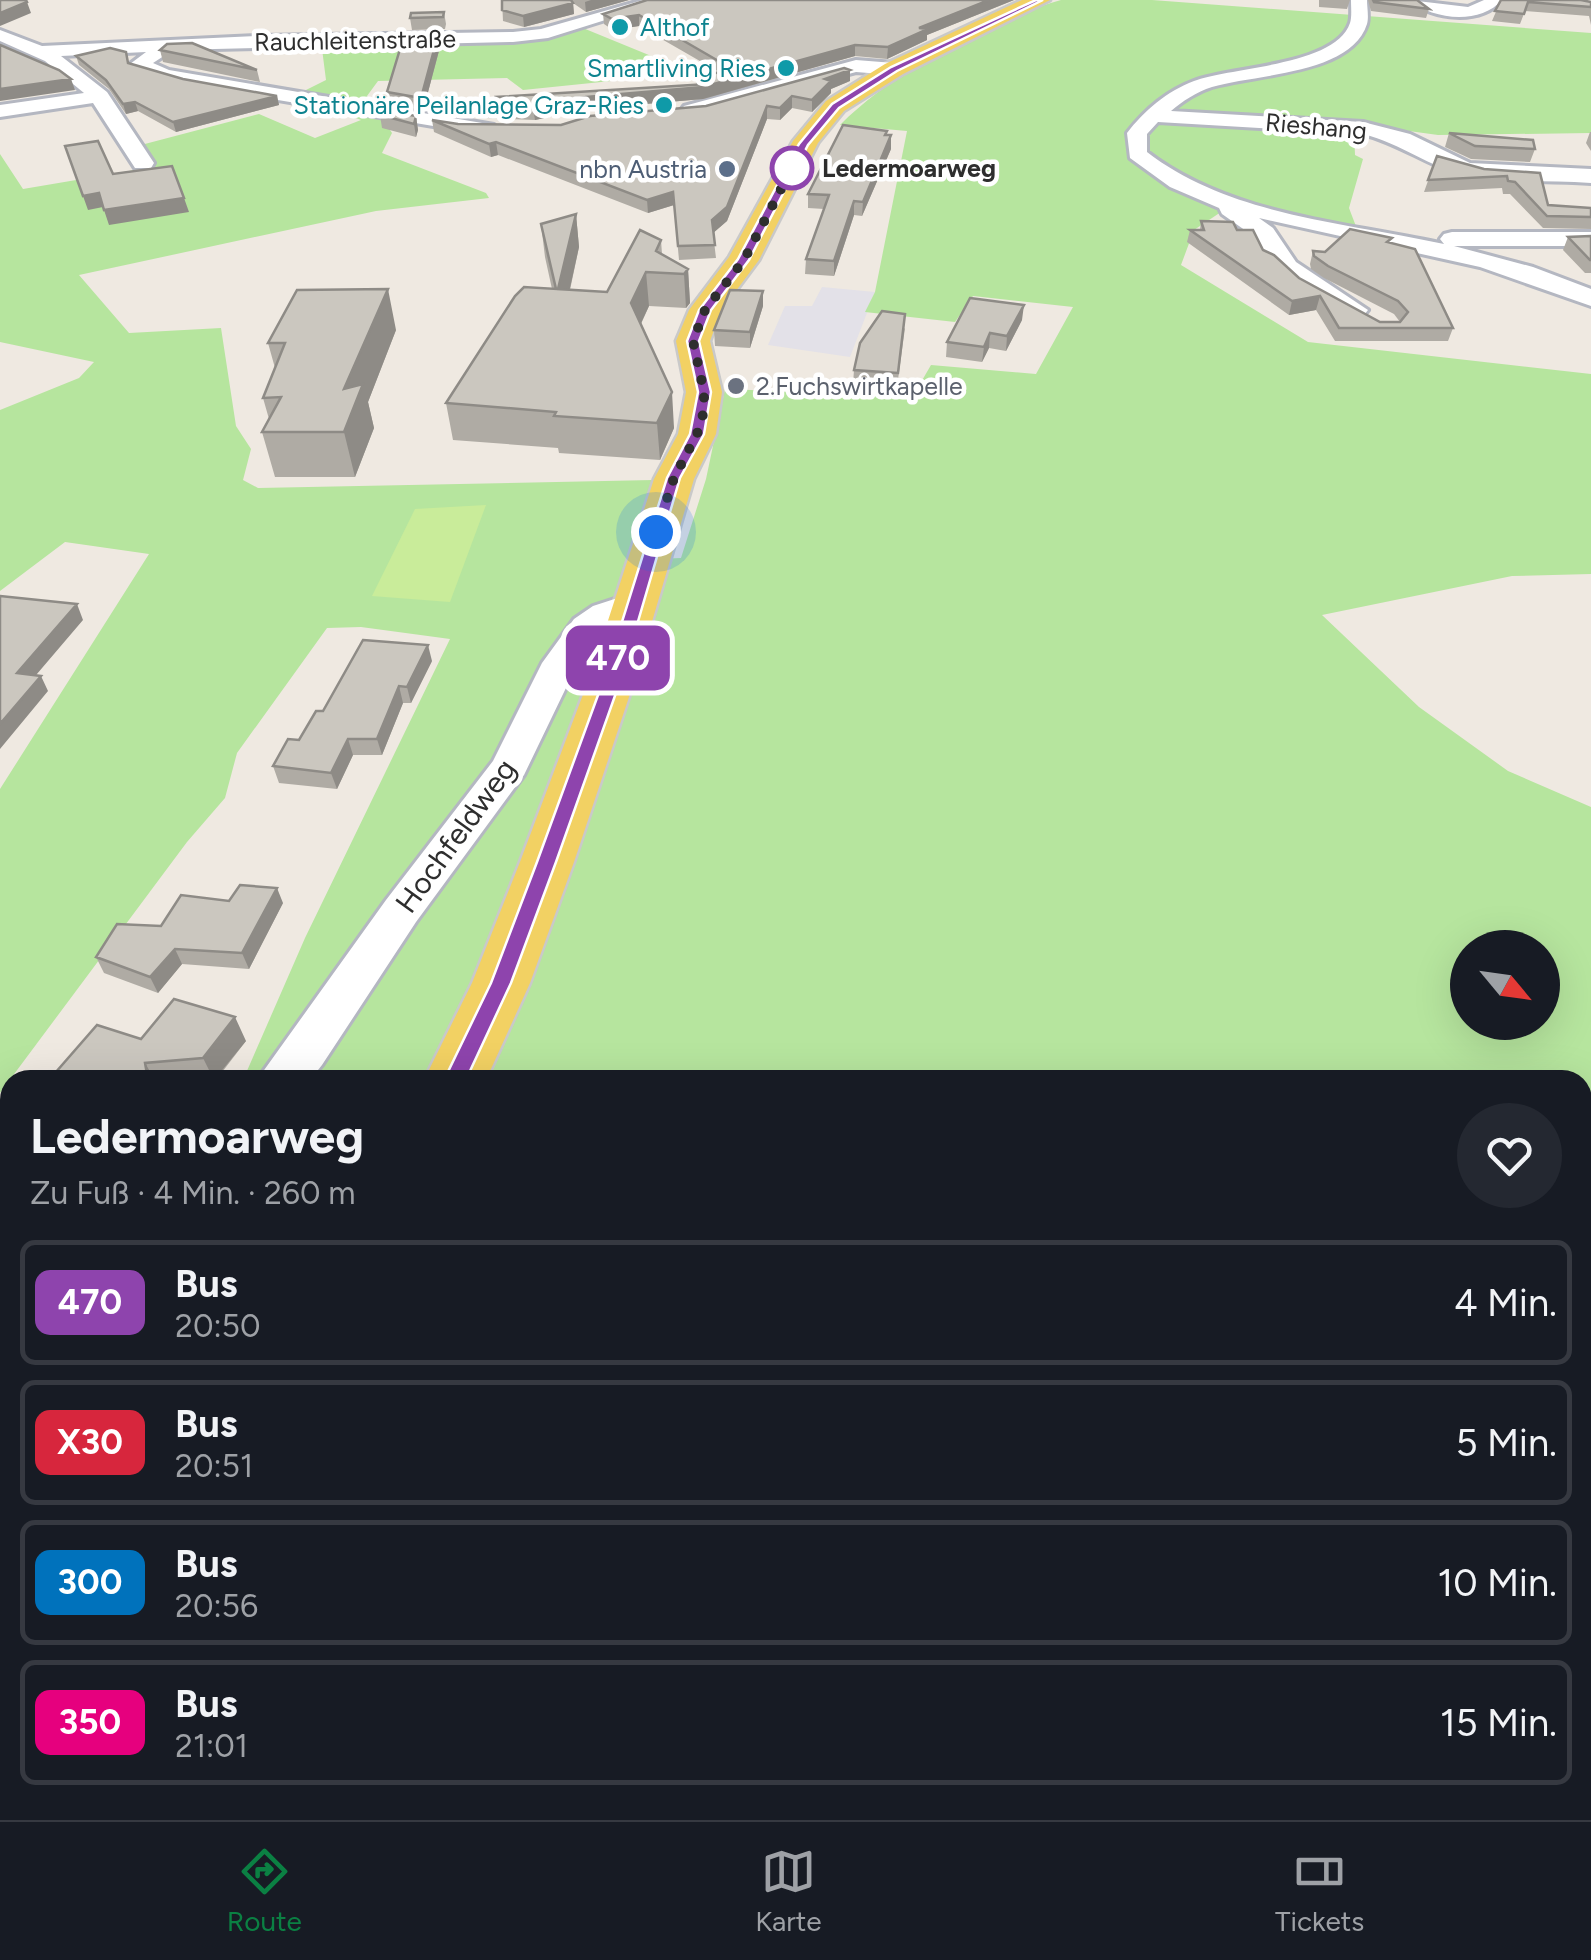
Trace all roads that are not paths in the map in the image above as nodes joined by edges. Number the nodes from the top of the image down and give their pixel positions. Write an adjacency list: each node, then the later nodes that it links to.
1 (661, 0): 7 (street, Rauchleitenstraße)
2 (1039, 0): 9 (main road)
3 (1416, 0): 4 (street)
4 (1494, 0)
5 (1361, 7): 13 (street, Rieshang)
6 (0, 35): 8 (street, Rauchleitenstraße)
7 (171, 44): 8 (street, Rauchleitenstraße); 14 (street)
8 (43, 51): 10 (street, Rauchleitenstraße)
9 (894, 69): 12 (street); 22 (main road)
10 (100, 96): 11 (street); 15 (street, Rauchleitenstraße)
11 (0, 110)
12 (671, 112)
13 (1153, 116): 16 (street, Rieshang); 17 (street)
14 (508, 130)
15 (143, 163)
16 (1591, 176)
17 (1221, 203): 19 (street); 21 (street)
18 (1591, 239): 19 (street)
19 (1417, 248): 20 (street)
20 (1591, 298)
21 (1373, 319)
22 (633, 604): 23 (street, Hochfeldweg); 24 (main road)
23 (290, 1070)
24 (460, 1070)

